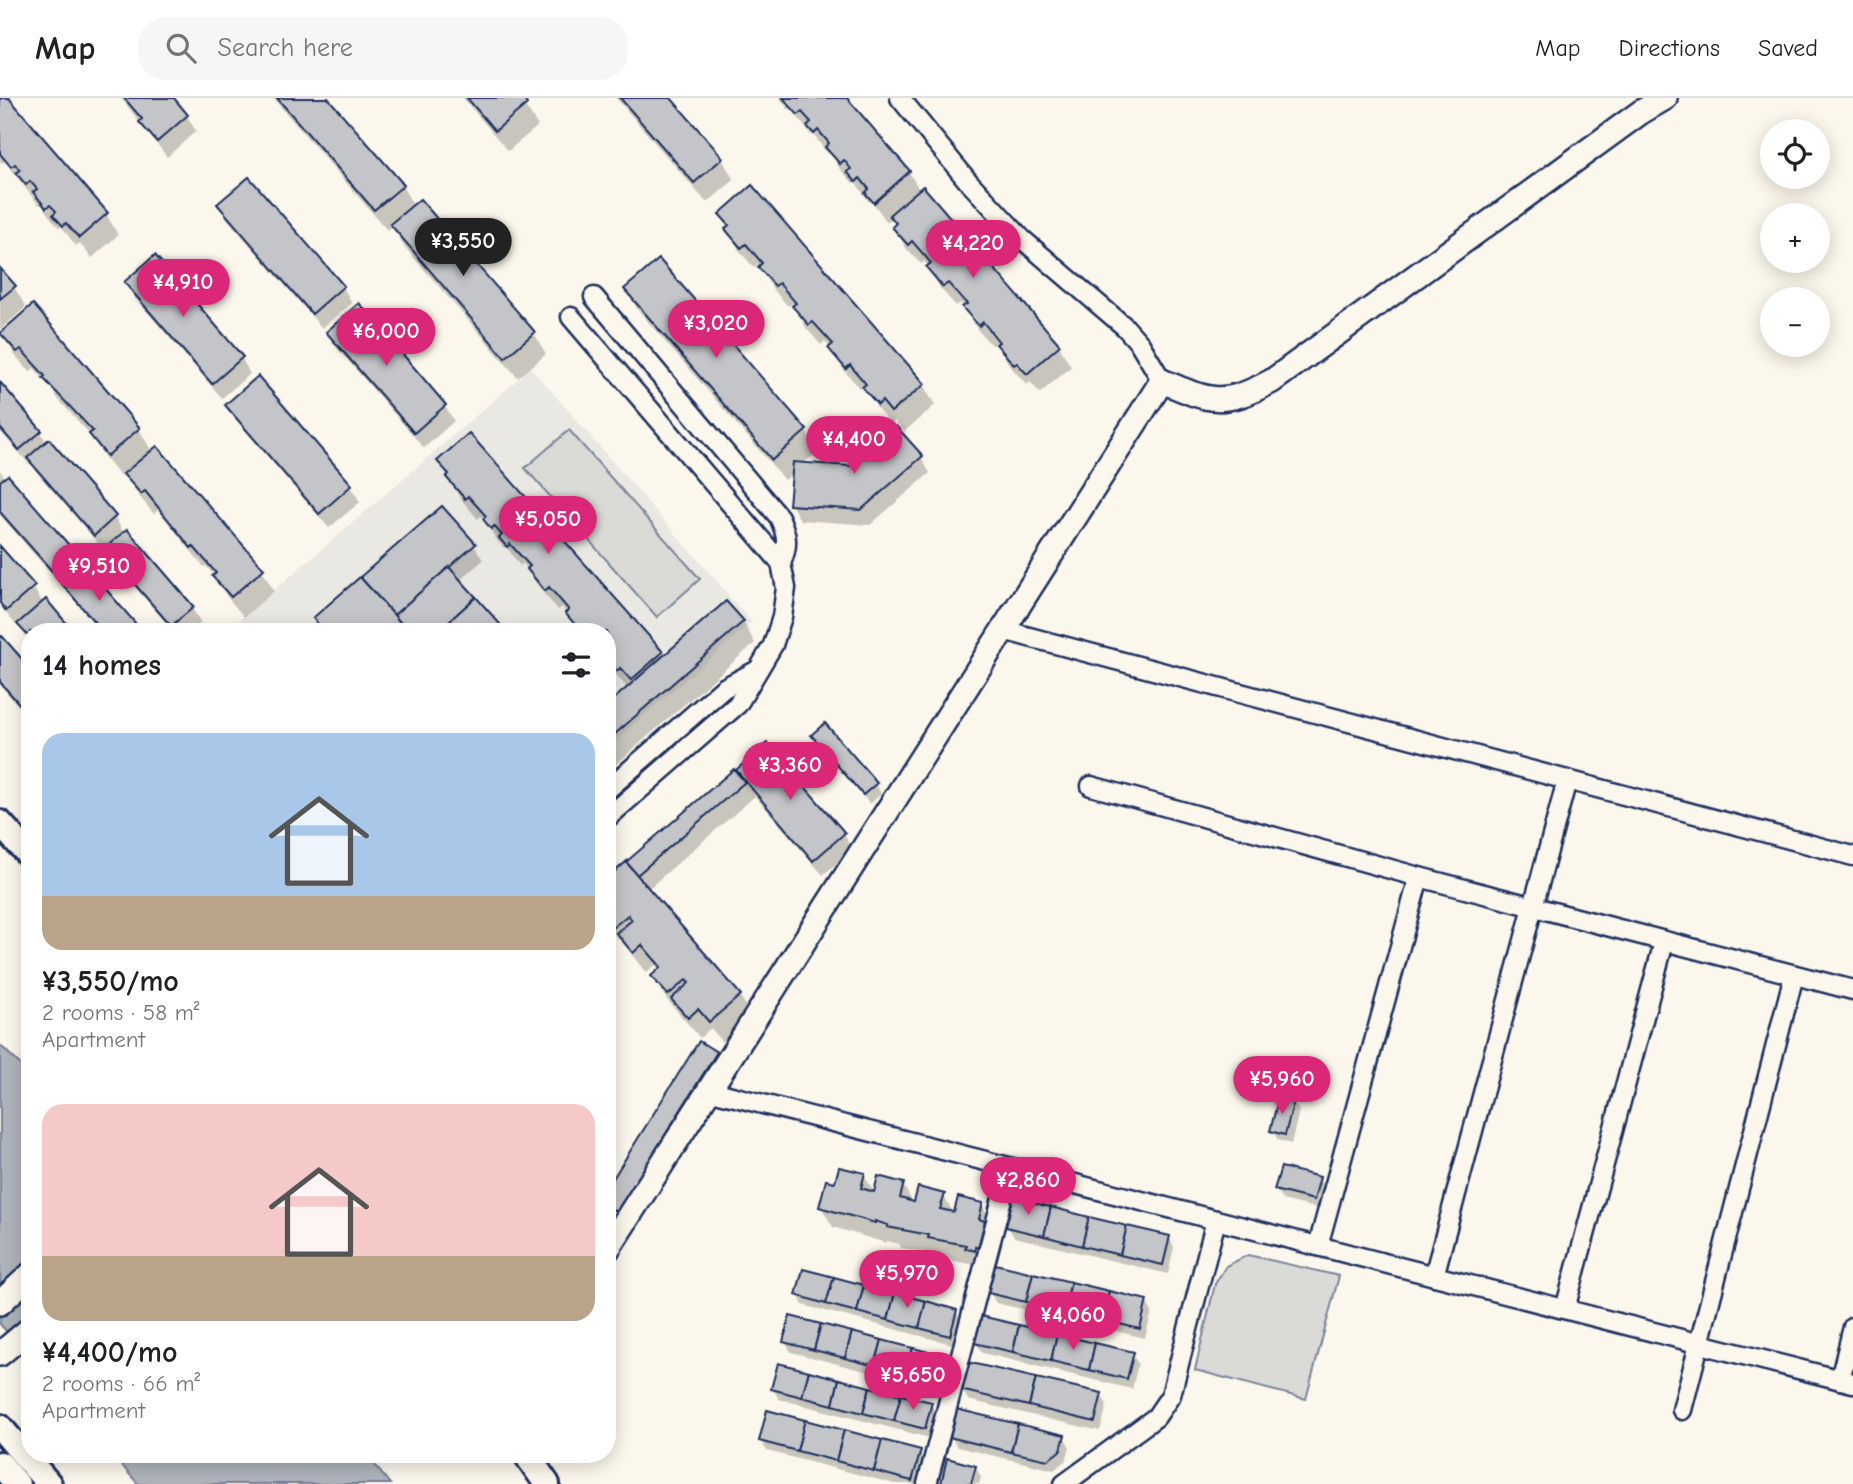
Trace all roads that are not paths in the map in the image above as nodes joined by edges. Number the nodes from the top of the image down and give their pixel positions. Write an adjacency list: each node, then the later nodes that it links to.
1 (900, 98): 5 (street)
2 (1665, 98): 5 (street)
3 (594, 297): 6 (street)
4 (572, 317): 6 (street)
5 (1163, 381): 7 (street)
6 (781, 563): 8 (street)
7 (1003, 630): 9 (street); 21 (street)
8 (756, 671): 10 (street); 12 (street)
9 (1567, 780): 15 (street); 17 (street)
10 (616, 782)
11 (1091, 786): 16 (street)
12 (616, 810)
13 (0, 823): 14 (main road)
14 (21, 846)
15 (1853, 856)
16 (1419, 877): 17 (street); 25 (street)
17 (1533, 907): 18 (street); 26 (street)
18 (1664, 942): 19 (street); 29 (street)
19 (1794, 975): 20 (street); 32 (street)
20 (1853, 990)
21 (708, 1090): 22 (street); 24 (street)
22 (1010, 1168): 23 (street); 44 (street)
23 (1216, 1220): 25 (street); 45 (street)
24 (616, 1236)
25 (1318, 1246): 26 (street)
26 (1434, 1276): 29 (street)
27 (21, 1283): 28 (street)
28 (0, 1303)
29 (1565, 1309): 32 (street)
30 (1853, 1326): 34 (street)
31 (21, 1337): 33 (street)
32 (1699, 1344): 34 (street); 35 (street)
33 (4, 1351)
34 (1846, 1381)
35 (1682, 1410)
36 (0, 1427): 37 (main road)
37 (21, 1451)
38 (32, 1463): 42 (main road)
39 (532, 1463): 43 (main road)
40 (0, 1464): 41 (main road)
41 (17, 1484)
42 (50, 1484)
43 (547, 1484)
44 (927, 1484)
45 (1063, 1484)

